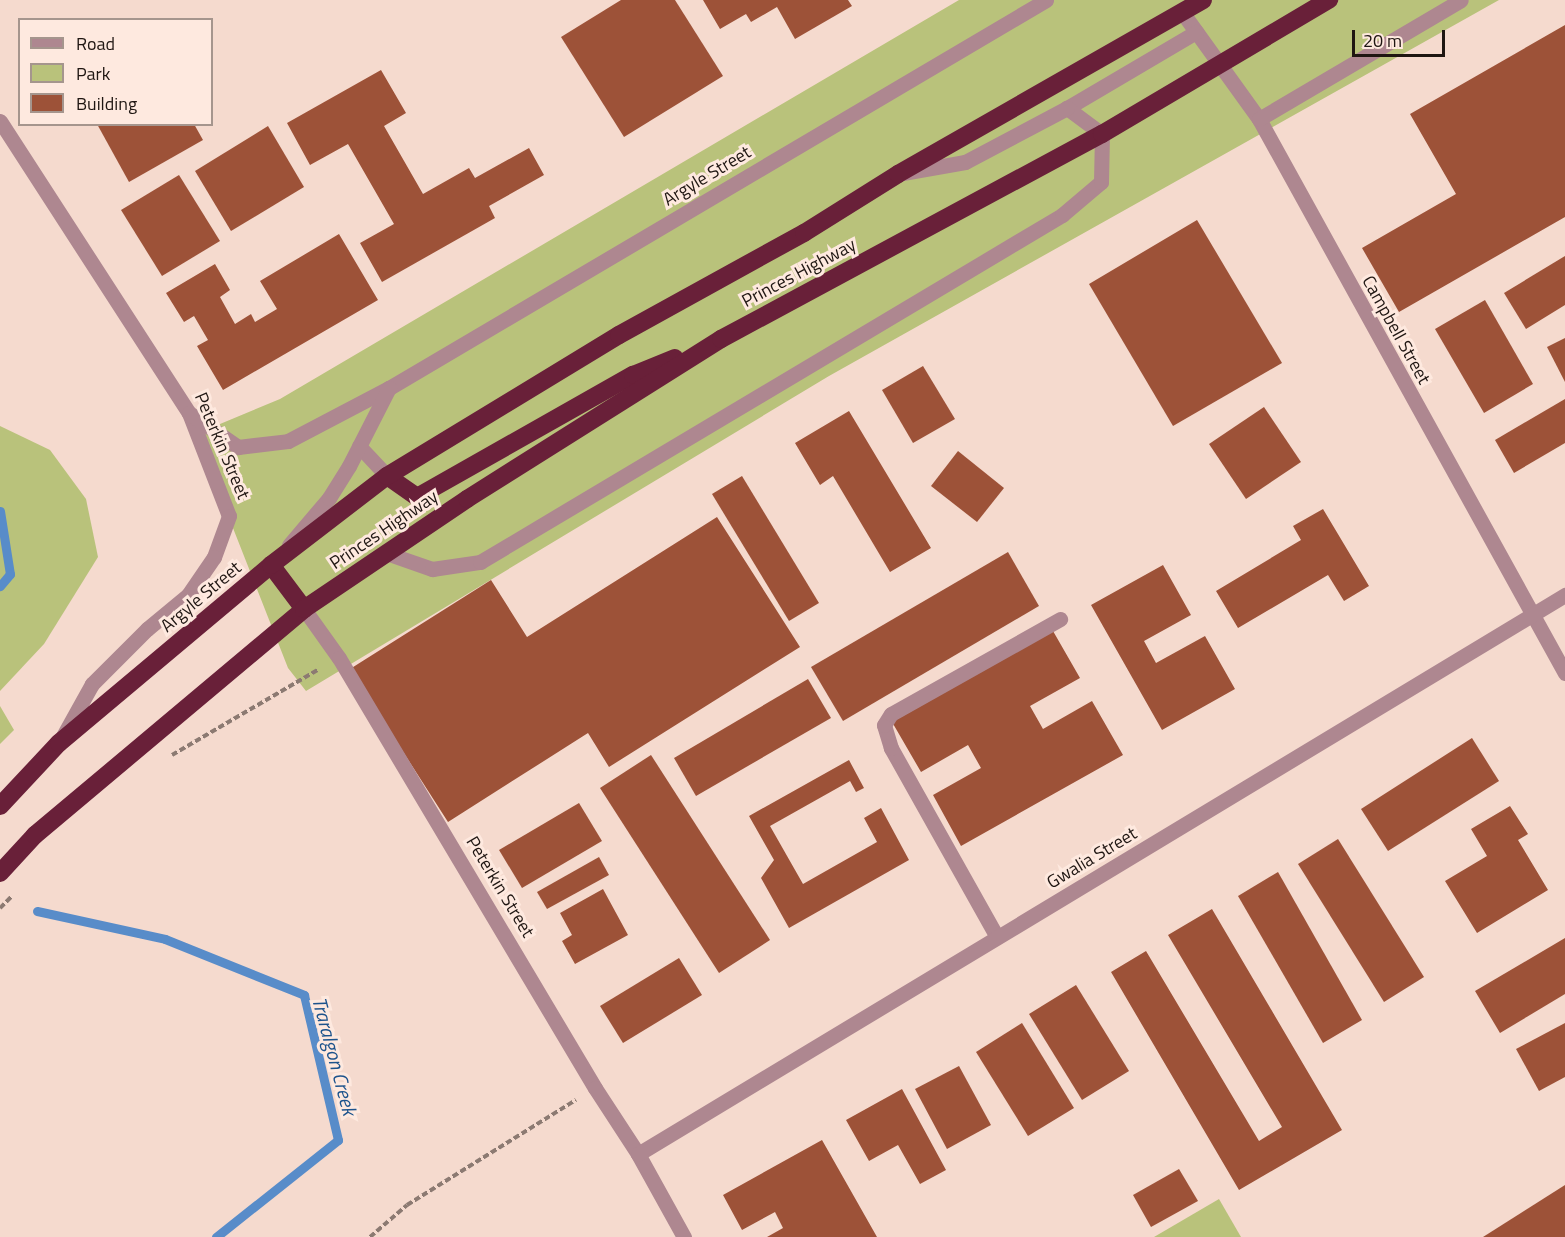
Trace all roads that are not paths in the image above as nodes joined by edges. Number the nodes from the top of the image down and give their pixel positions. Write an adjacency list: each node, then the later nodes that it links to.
1 (1046, 0): 14 (street, Argyle Street)
2 (1203, 0): 5 (highway, Princes Highway)
3 (1329, 0): 7 (highway, Princes Highway)
4 (1461, 0): 9 (street)
5 (1182, 12): 6 (street, Campbell Street); 12 (highway, Princes Highway)
6 (1196, 32): 7 (street, Campbell Street); 8 (street)
7 (1219, 64): 9 (street, Campbell Street); 11 (highway, Princes Highway)
8 (1067, 108): 11 (street); 12 (street)
9 (1259, 119): 22 (street, Campbell Street)
10 (0, 121): 15 (street, Peterkin Street)
11 (1102, 134): 13 (highway, Princes Highway); 18 (street)
12 (898, 174): 17 (highway, Princes Highway)
13 (721, 339): 17 (highway); 18 (highway, Princes Highway)
14 (389, 388): 15 (street, Argyle Street); 16 (street, Argyle Street)
15 (189, 413): 25 (street, Peterkin Street)
16 (359, 446): 17 (street); 19 (street, Argyle Street)
17 (387, 476): 19 (highway, Princes Highway)
18 (388, 554): 21 (highway, Princes Highway)
19 (271, 565): 21 (highway, Peterkin Street); 25 (highway, Argyle Street)
20 (1565, 595): 22 (street, Gwalia Street)
21 (304, 609): 27 (highway); 29 (street, Peterkin Street)
22 (1531, 615): 24 (street, Campbell Street); 28 (street, Gwalia Street)
23 (1060, 619): 28 (street)
24 (1565, 673)
25 (59, 743): 26 (highway, Argyle Street)
26 (0, 806)
27 (0, 873)
28 (997, 937): 29 (street, Gwalia Street)
29 (638, 1154): 30 (street, Peterkin Street)
30 (684, 1237)

